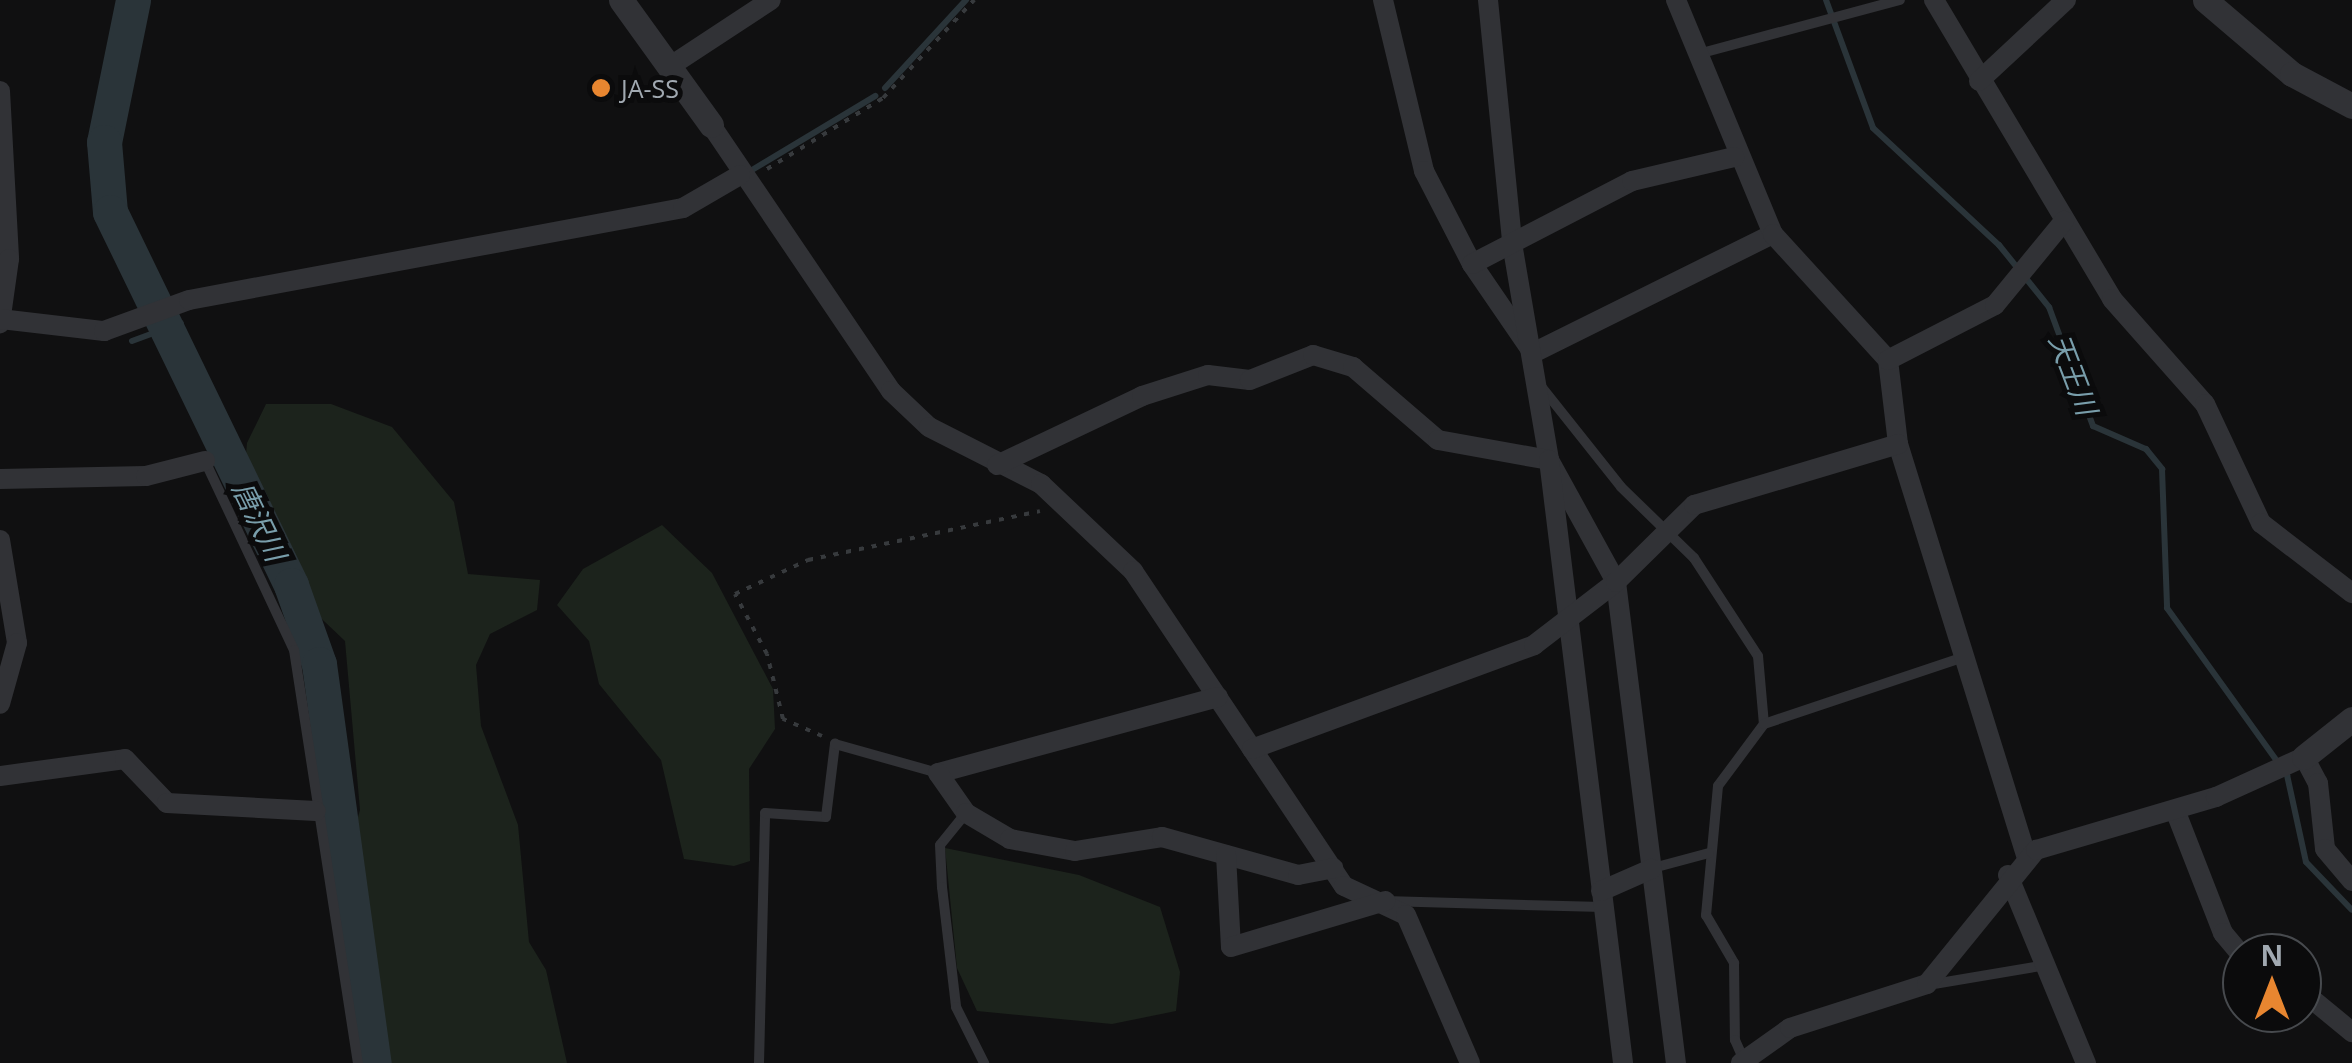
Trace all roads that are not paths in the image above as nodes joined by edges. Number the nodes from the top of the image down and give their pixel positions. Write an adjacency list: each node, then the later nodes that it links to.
1 (620, 0): 11 (street)
2 (771, 0): 11 (street)
3 (1382, 0): 21 (street)
4 (1488, 0): 20 (street)
5 (1676, 0): 10 (street)
6 (1900, 0): 10 (lane)
7 (1934, 0): 12 (street)
8 (2066, 0): 12 (street)
9 (2205, 0): 14 (street)
10 (1697, 54): 16 (street)
11 (672, 64): 15 (street)
12 (1979, 81): 18 (street)
13 (0, 91): 22 (street)
14 (2352, 106)
15 (711, 124): 17 (street)
16 (1734, 156): 19 (street); 20 (street)
17 (749, 174): 22 (street); 29 (street)
18 (2064, 220): 24 (street); 34 (street)
19 (1773, 234): 23 (street); 24 (street)
20 (1514, 249): 21 (street); 23 (street)
21 (1472, 264): 23 (street)
22 (0, 320)
23 (1533, 353): 25 (street)
24 (1888, 360): 26 (street)
25 (1539, 383): 28 (street); 31 (lane)
26 (1898, 444): 31 (street); 36 (street)
27 (206, 460): 30 (street); 46 (lane)
28 (1549, 460): 29 (street); 33 (street); 35 (street)
29 (997, 465): 37 (street)
30 (0, 479)
31 (1664, 528): 33 (street); 40 (lane)
32 (0, 540): 38 (street)
33 (1616, 582): 35 (street); 52 (street)
34 (2352, 593)
35 (1568, 617): 41 (street); 55 (street)
36 (1967, 656): 40 (lane); 50 (street)
37 (1218, 697): 41 (street); 43 (street)
38 (0, 704)
39 (2352, 719): 42 (street)
40 (1764, 724): 48 (lane)
41 (1252, 749): 51 (street)
42 (2304, 757): 45 (street); 54 (street)
43 (938, 773): 47 (street); 64 (lane)
44 (0, 776): 46 (street)
45 (2175, 810): 50 (street); 57 (street)
46 (316, 811): 63 (lane)
47 (966, 814): 49 (street); 65 (lane)
48 (1709, 854): 52 (lane); 62 (lane)
49 (1226, 855): 51 (street); 56 (street)
50 (2026, 856): 53 (street)
51 (1333, 868): 56 (street)
52 (1650, 870): 55 (street); 68 (street)
53 (2008, 876): 58 (street); 59 (street)
54 (2352, 881)
55 (1602, 899): 56 (lane); 67 (street)
56 (1385, 901): 66 (street)
57 (2223, 933)
58 (2046, 965): 59 (lane); 69 (street)
59 (1927, 984): 62 (street)
60 (2322, 1007): 61 (street)
61 (2352, 1032)
62 (1743, 1062)
63 (358, 1063)
64 (758, 1063)
65 (984, 1063)
66 (1470, 1063)
67 (1623, 1063)
68 (1676, 1063)
69 (2086, 1063)

